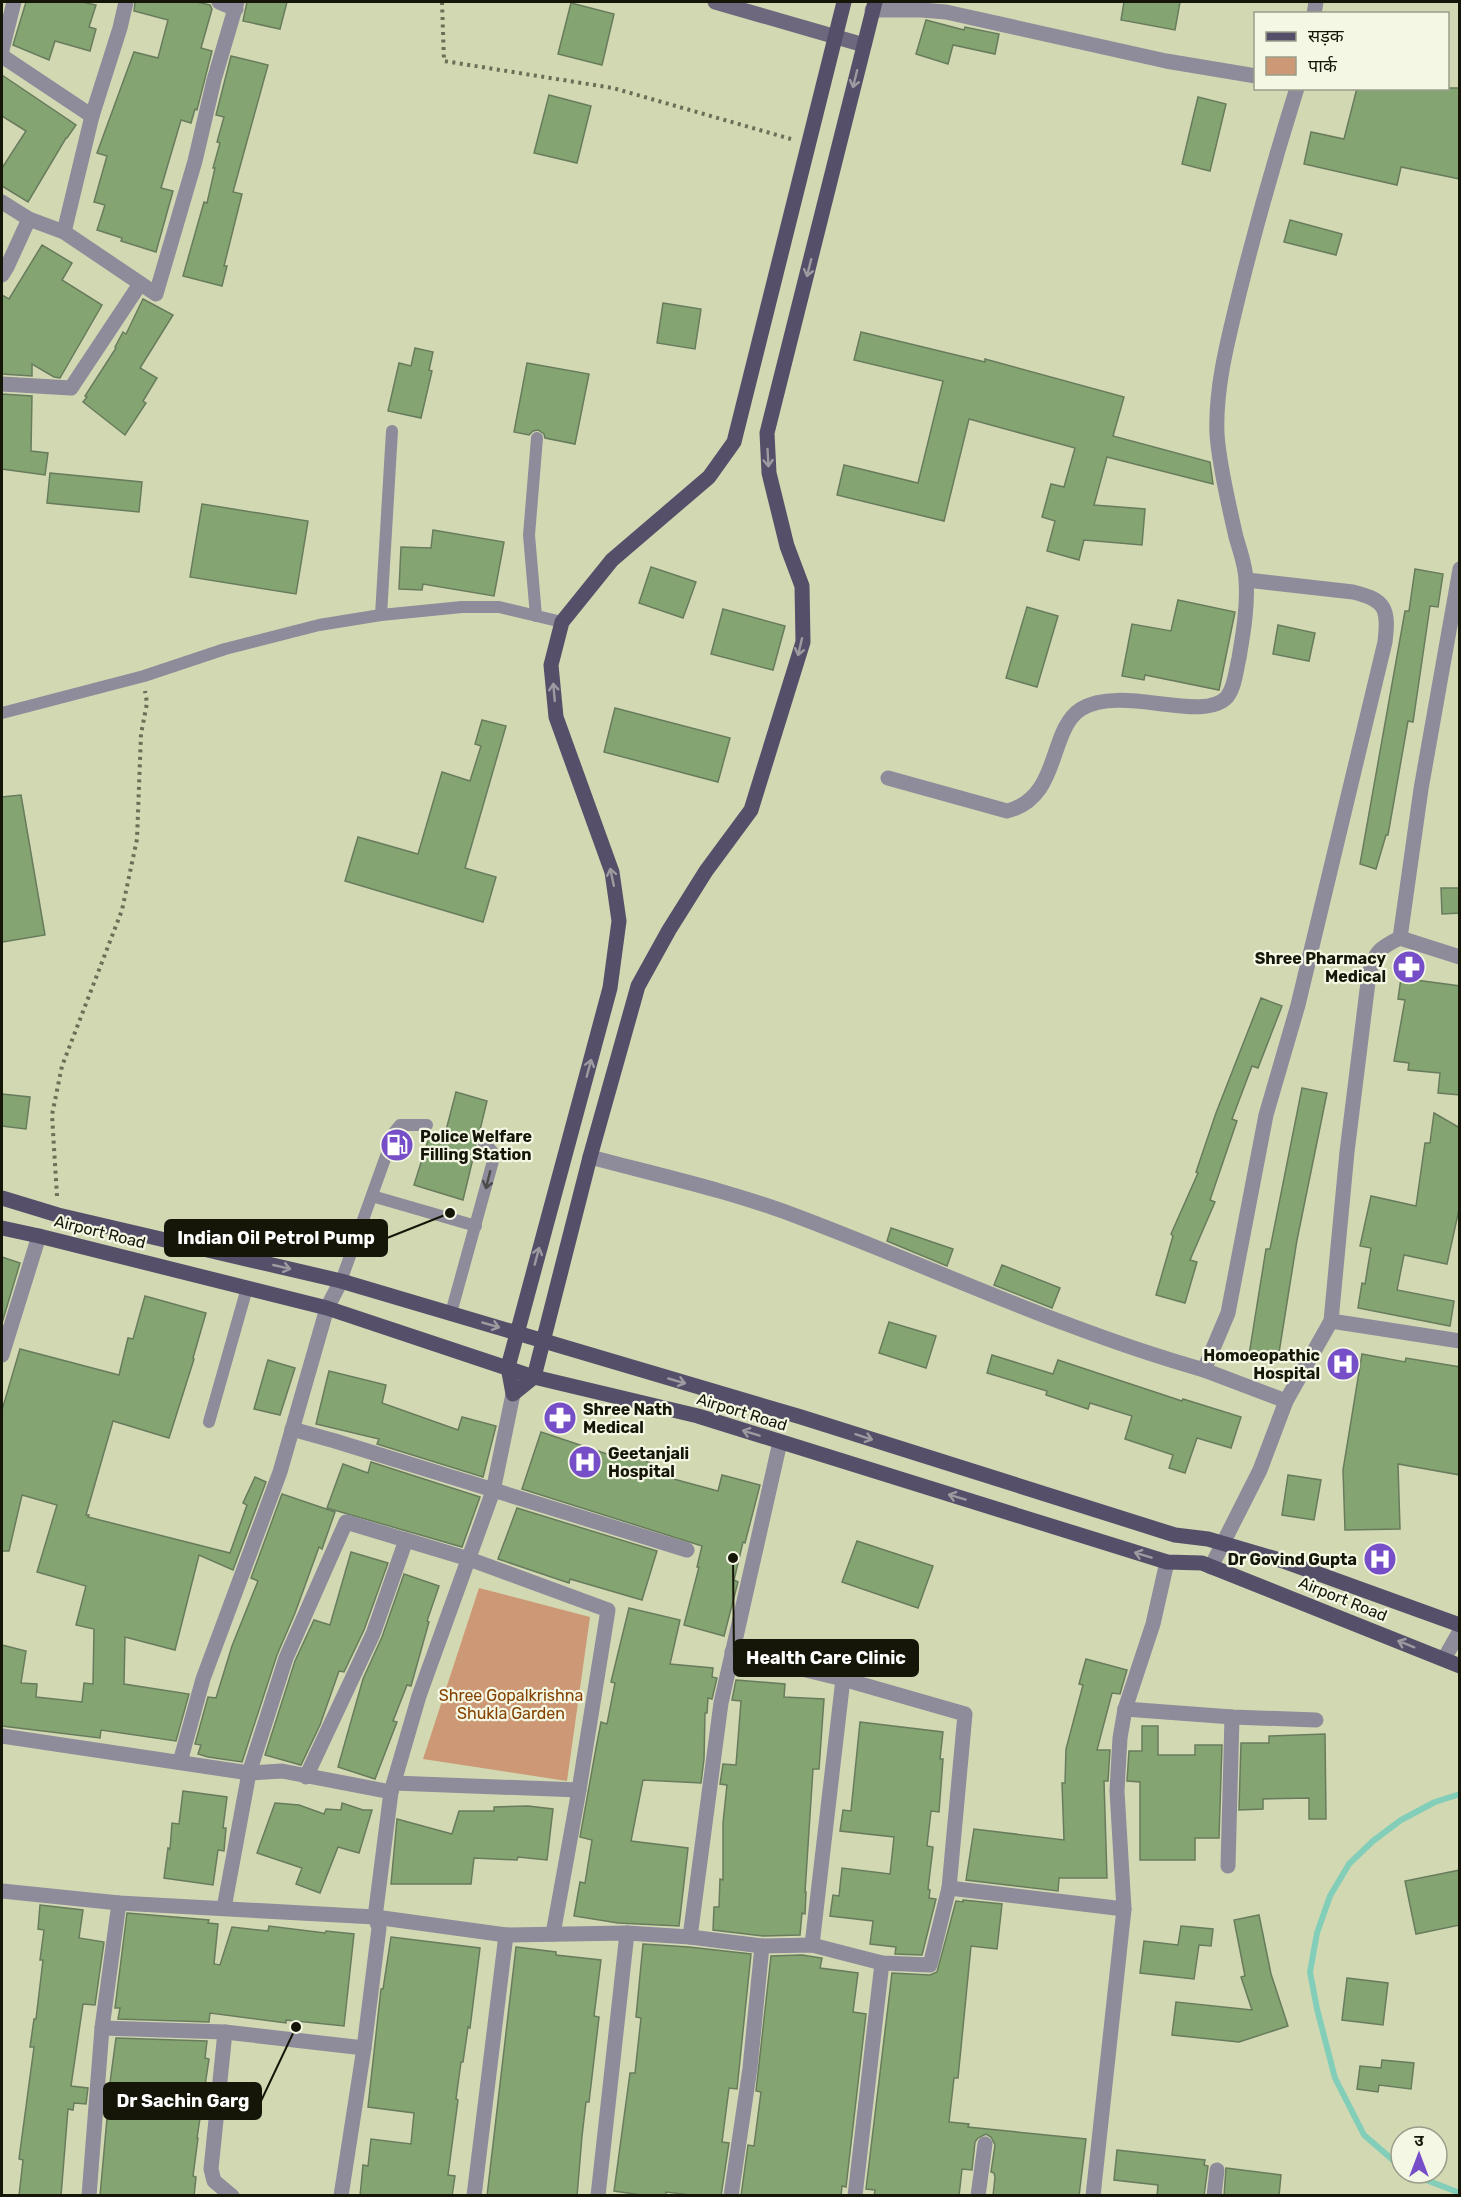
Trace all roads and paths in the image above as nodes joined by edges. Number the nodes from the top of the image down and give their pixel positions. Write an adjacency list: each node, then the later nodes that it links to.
1 (14, 2): 13 (street)
2 (126, 2): 17 (street)
3 (219, 2): 8 (street)
4 (442, 2): 18 (path)
5 (716, 2): 11 (street)
6 (844, 2): 11 (main road)
7 (958, 2): 10 (street)
8 (236, 5): 23 (street)
9 (874, 6): 10 (street); 12 (main road)
10 (946, 12): 15 (street)
11 (835, 38): 12 (street); 18 (main road)
12 (864, 45): 39 (main road, one-way to 39)
13 (2, 50)
14 (2, 56): 17 (street)
15 (1254, 76)
16 (1296, 90): 28 (street)
17 (92, 116): 21 (street)
18 (809, 144): 31 (main road)
19 (2, 202): 20 (street)
20 (29, 219): 21 (street); 22 (street)
21 (64, 232): 23 (street)
22 (2, 275)
23 (140, 284): 24 (street)
24 (2, 384)
25 (392, 431): 29 (lane)
26 (537, 438): 30 (lane)
27 (1460, 569): 35 (street)
28 (1246, 580): 34 (street); 56 (street)
29 (381, 615): 30 (lane); 32 (lane)
30 (536, 616): 31 (lane)
31 (562, 622): 51 (main road, one-way to 31)
32 (144, 676): 33 (lane); 42 (path)
33 (2, 713)
34 (888, 778)
35 (1400, 938): 36 (street); 50 (street)
36 (1460, 957)
37 (427, 1125): 40 (lane)
38 (480, 1138): 43 (lane, one-way to 43)
39 (590, 1157): 52 (main road); 56 (street)
40 (372, 1196): 43 (lane); 46 (lane)
41 (2, 1198): 42 (main road, Airport Road)
42 (58, 1215): 46 (main road, Airport Road, one-way to 46)
43 (476, 1226): 49 (lane)
44 (2, 1228): 45 (main road, Airport Road)
45 (39, 1236): 47 (main road, Airport Road); 54 (street)
46 (341, 1281): 48 (street); 49 (main road, Airport Road)
47 (247, 1288): 48 (main road, Airport Road); 60 (lane)
48 (327, 1308): 55 (main road, Airport Road); 61 (street)
49 (451, 1313): 51 (main road, Airport Road, one-way to 51)
50 (1331, 1321): 53 (street); 59 (street)
51 (517, 1333): 52 (main road, Airport Road); 55 (main road)
52 (542, 1341): 57 (main road); 65 (main road, Airport Road, one-way to 65)
53 (1460, 1341)
54 (2, 1355)
55 (508, 1367): 57 (main road, Airport Road); 58 (main road)
56 (1204, 1370): 59 (street)
57 (534, 1377): 58 (main road); 62 (main road, Airport Road, one-way to 57)
58 (513, 1394): 63 (street)
59 (1286, 1401): 65 (street)
60 (208, 1422)
61 (292, 1429): 63 (street); 80 (street)
62 (780, 1442): 68 (main road, Airport Road, one-way to 62); 72 (street)
63 (493, 1491): 66 (street); 67 (street)
64 (406, 1540): 67 (street); 81 (street); 82 (street)
65 (1223, 1544): 69 (street); 70 (main road, Airport Road)
66 (687, 1550)
67 (469, 1558): 83 (street); 84 (street)
68 (1167, 1562): 69 (main road, Airport Road); 76 (street)
69 (1211, 1567): 73 (main road, Airport Road, one-way to 69)
70 (1460, 1625)
71 (1460, 1631): 73 (street)
72 (732, 1652): 75 (street); 95 (street)
73 (1444, 1659): 74 (main road, Airport Road)
74 (1460, 1666)
75 (843, 1679): 86 (street); 96 (street)
76 (1125, 1709): 77 (street); 90 (street)
77 (1232, 1717): 78 (street); 85 (street)
78 (1316, 1720)
79 (2, 1736): 80 (street)
80 (180, 1762): 81 (street)
81 (249, 1773): 82 (street); 89 (street)
82 (306, 1777): 83 (street)
83 (392, 1788): 84 (street); 91 (street)
84 (579, 1790): 93 (street)
85 (1228, 1866)
86 (948, 1888): 90 (street); 98 (street)
87 (2, 1891): 88 (street)
88 (119, 1903): 89 (street); 99 (street)
89 (224, 1908): 91 (street)
90 (1124, 1909): 112 (street)
91 (375, 1917): 94 (street); 101 (street)
92 (627, 1933): 93 (street); 95 (street); 108 (street)
93 (553, 1934): 94 (street)
94 (506, 1935): 107 (street)
95 (690, 1937): 97 (street)
96 (812, 1945): 97 (street); 98 (street)
97 (762, 1946): 109 (street)
98 (882, 1963): 110 (street)
99 (102, 2028): 100 (street); 104 (street)
100 (225, 2032): 101 (street); 105 (street)
101 (364, 2048): 106 (street)
102 (985, 2144): 111 (street)
103 (1217, 2170): 113 (street)
104 (89, 2196)
105 (232, 2196)
106 (341, 2196)
107 (474, 2196)
108 (598, 2196)
109 (731, 2196)
110 (855, 2196)
111 (978, 2196)
112 (1093, 2196)
113 (1214, 2196)

